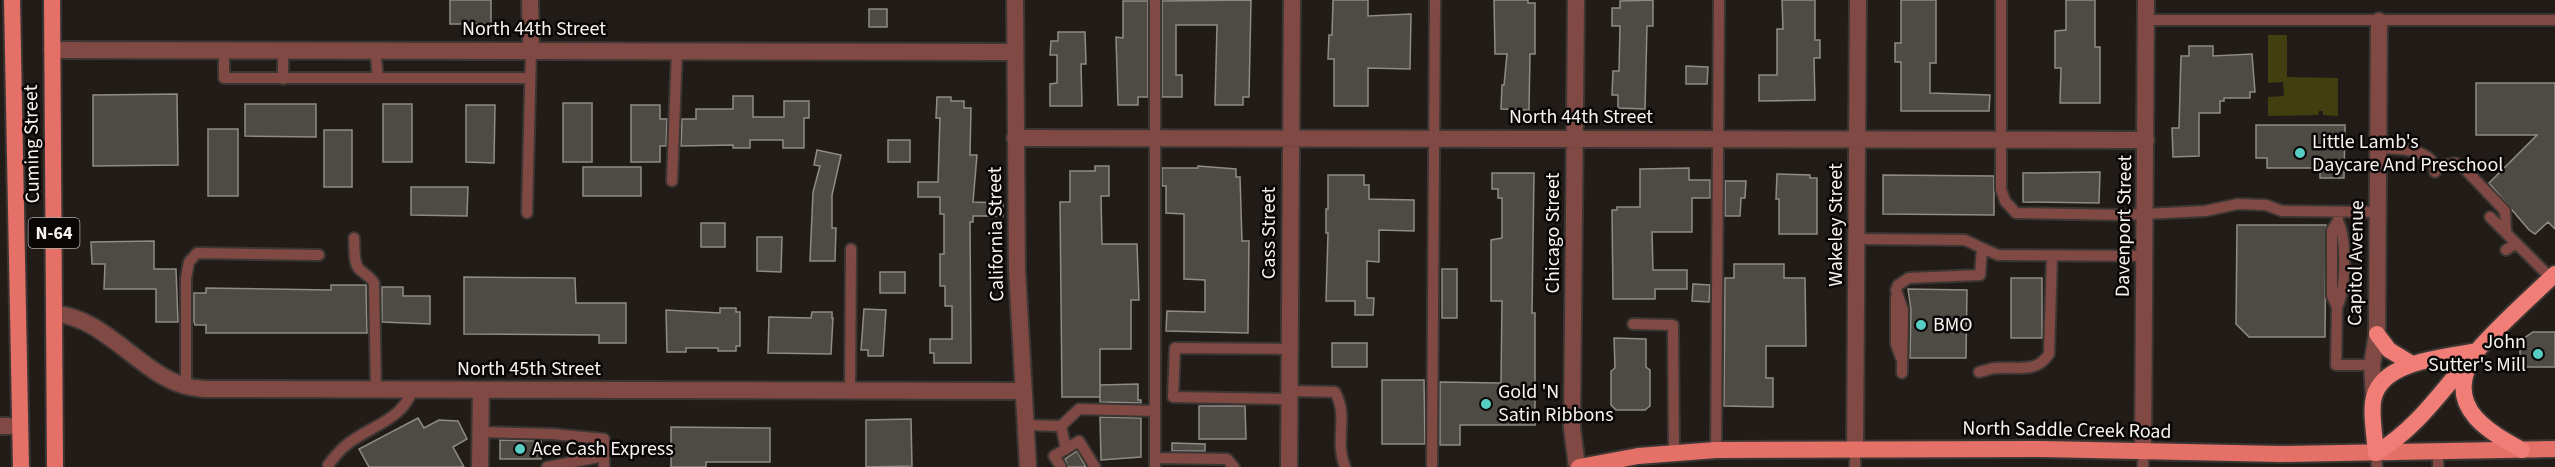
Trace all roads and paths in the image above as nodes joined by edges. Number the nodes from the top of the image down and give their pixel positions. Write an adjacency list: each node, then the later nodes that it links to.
1 (12, 0): 73 (main road, Cuming Street / N-64)
2 (52, 0): 16 (main road, Cuming Street / N-64)
3 (531, 0): 20 (street)
4 (1015, 0): 22 (street, California Street)
5 (1155, 0): 26 (lane)
6 (1292, 0): 27 (street, Cass Street)
7 (1435, 0): 29 (lane)
8 (1576, 0): 30 (street, Chicago Street)
9 (1719, 0): 31 (lane)
10 (1858, 0): 32 (street, Wakeley Street)
11 (2001, 0): 33 (lane)
12 (2146, 0): 13 (street, Davenport Street)
13 (2146, 20): 15 (lane); 34 (street, Davenport Street)
14 (2555, 20): 15 (lane)
15 (2379, 21): 35 (street, Capitol Avenue)
16 (52, 50): 17 (street, North 44th Street); 53 (main road, Cuming Street / N-64)
17 (224, 50): 18 (street, North 44th Street); 25 (lane)
18 (283, 50): 19 (street, North 44th Street); 25 (lane)
19 (375, 50): 20 (street, North 44th Street); 23 (lane)
20 (531, 50): 21 (street, North 44th Street); 24 (lane)
21 (677, 50): 22 (street, North 44th Street); 36 (lane)
22 (1015, 52): 28 (street, California Street)
23 (378, 78): 24 (lane); 25 (lane)
24 (530, 78): 38 (lane)
25 (283, 79)
26 (1154, 137): 27 (street, North 44th Street); 28 (street, North 44th Street); 70 (lane)
27 (1291, 137): 29 (street, North 44th Street); 56 (street, Cass Street)
28 (1015, 138): 66 (street, California Street)
29 (1433, 138): 30 (street, North 44th Street); 88 (lane)
30 (1575, 138): 31 (street, North 44th Street); 100 (street, Chicago Street)
31 (1718, 138): 32 (street, North 44th Street); 79 (lane)
32 (1857, 140): 33 (street, North 44th Street); 44 (street, Wakeley Street)
33 (2001, 140): 34 (street, North 44th Street); 39 (lane)
34 (2146, 140): 39 (street, Davenport Street)
35 (2378, 148): 37 (street, Capitol Avenue); 42 (lane)
36 (672, 181)
37 (2378, 212): 40 (lane); 55 (street, Capitol Avenue)
38 (527, 213)
39 (2145, 213): 40 (lane); 51 (street, Davenport Street)
40 (2338, 216): 59 (lane)
41 (2490, 217): 42 (lane)
42 (2506, 232): 45 (lane)
43 (354, 238): 63 (lane)
44 (1857, 239): 46 (lane); 77 (street, Wakeley Street)
45 (2516, 243): 48 (lane); 52 (lane)
46 (1982, 248): 50 (lane); 61 (lane)
47 (851, 249): 67 (lane)
48 (2506, 250)
49 (319, 255): 62 (lane)
50 (2052, 256): 51 (lane); 60 (lane)
51 (2145, 256): 82 (street, Davenport Street)
52 (2554, 277): 57 (highway)
53 (55, 314): 62 (street, North 45th Street); 90 (main road, Cuming Street / N-64)
54 (1633, 324): 81 (lane)
55 (2377, 334): 58 (highway); 59 (street, Capitol Avenue)
56 (1289, 349): 68 (street, Cass Street); 68 (lane)
57 (2476, 351): 58 (highway); 80 (highway); 83 (highway)
58 (2412, 364): 69 (highway)
59 (2372, 365): 69 (street, Capitol Avenue)
60 (1979, 372)
61 (1902, 373)
62 (186, 387): 63 (street, North 45th Street)
63 (376, 389): 64 (street, North 45th Street)
64 (412, 390): 65 (street, North 45th Street); 87 (lane)
65 (481, 390): 67 (street, North 45th Street); 75 (street)
66 (1023, 391): 67 (street, North 45th Street); 71 (street, California Street)
67 (850, 392)
68 (1289, 395): 97 (street, Cass Street); 98 (lane)
69 (2374, 397): 83 (highway)
70 (1155, 411): 74 (lane); 86 (lane)
71 (1025, 425): 74 (lane); 93 (street, California Street)
72 (0, 426): 73 (street)
73 (20, 426): 89 (main road, Cuming Street / N-64)
74 (1061, 426): 76 (lane)
75 (481, 432): 85 (lane); 91 (street)
76 (1066, 449): 94 (lane); 95 (lane)
77 (1855, 449): 79 (main road, North Saddle Creek Road); 82 (main road, North Saddle Creek Road); 101 (lane)
78 (2555, 449): 80 (main road, North Saddle Creek Road)
79 (1716, 450): 81 (main road, North Saddle Creek Road)
80 (2522, 450): 84 (main road, North Saddle Creek Road)
81 (1674, 452): 100 (main road, North Saddle Creek Road)
82 (2143, 459): 83 (main road, North Saddle Creek Road)
83 (2376, 460): 84 (main road, North Saddle Creek Road)
84 (2438, 460)
85 (604, 462): 92 (lane)
86 (1155, 463): 96 (lane)
87 (328, 465)
88 (1432, 465): 99 (lane)
89 (21, 467)
90 (55, 467)
91 (480, 467)
92 (547, 467)
93 (1028, 467)
94 (1061, 467)
95 (1095, 467)
96 (1234, 467)
97 (1288, 467)
98 (1345, 467)
99 (1420, 467)
100 (1578, 467)
101 (1855, 467)

